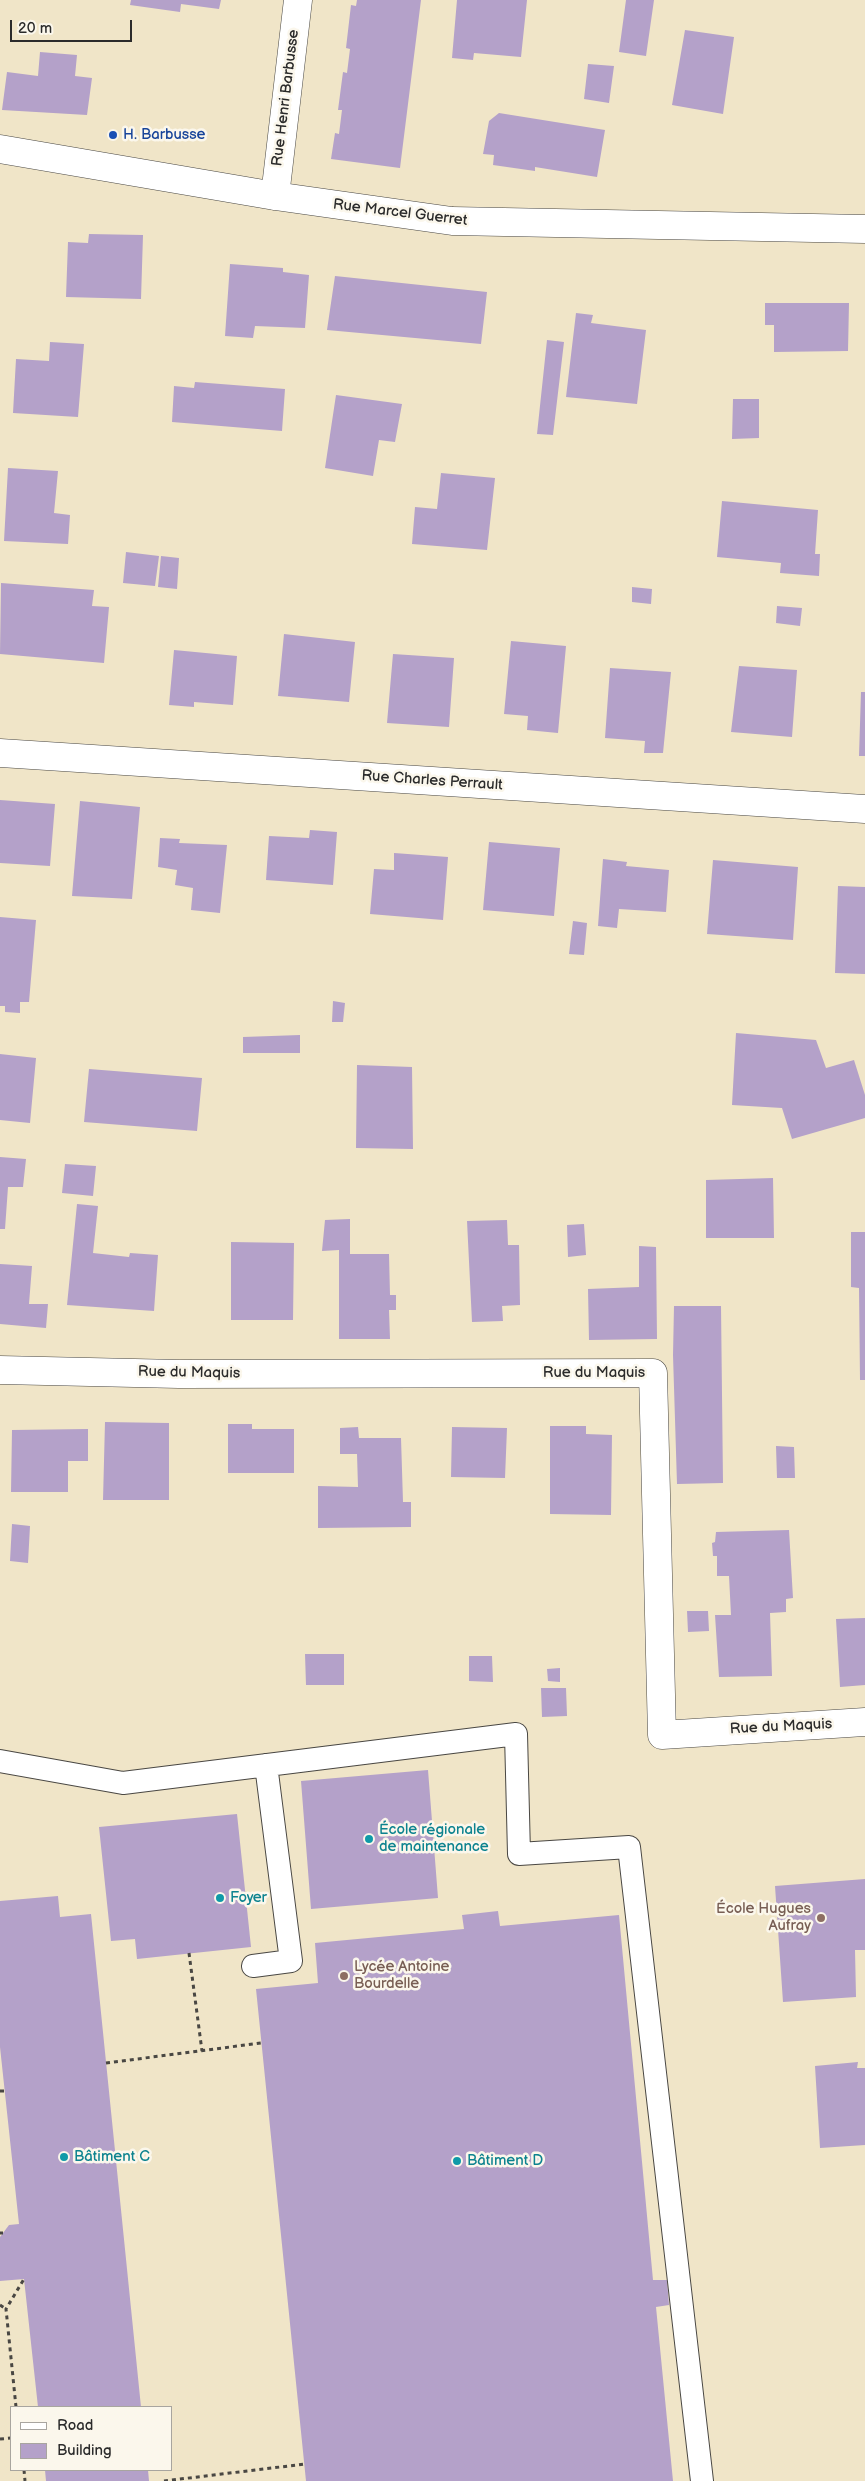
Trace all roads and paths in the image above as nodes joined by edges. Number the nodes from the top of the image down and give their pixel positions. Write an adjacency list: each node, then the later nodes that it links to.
1 (298, 0): 3 (street, Rue Henri Barbusse)
2 (0, 149): 3 (street, Rue Marcel Guerret)
3 (275, 196): 4 (street, Rue Marcel Guerret)
4 (865, 229)
5 (0, 754): 6 (street, Rue Charles Perrault)
6 (865, 809)
7 (0, 1370): 8 (street, Rue du Maquis)
8 (865, 1722)
9 (0, 1761): 10 (lane)
10 (266, 1765): 12 (lane); 22 (lane)
11 (189, 1953): 14 (path)
12 (253, 1966)
13 (261, 2044): 14 (path)
14 (202, 2051): 15 (path)
15 (106, 2063)
16 (24, 2279): 18 (path)
17 (0, 2304): 18 (path)
18 (6, 2309): 19 (path)
19 (16, 2406)
20 (304, 2464): 21 (path)
21 (164, 2481)
22 (702, 2481)

